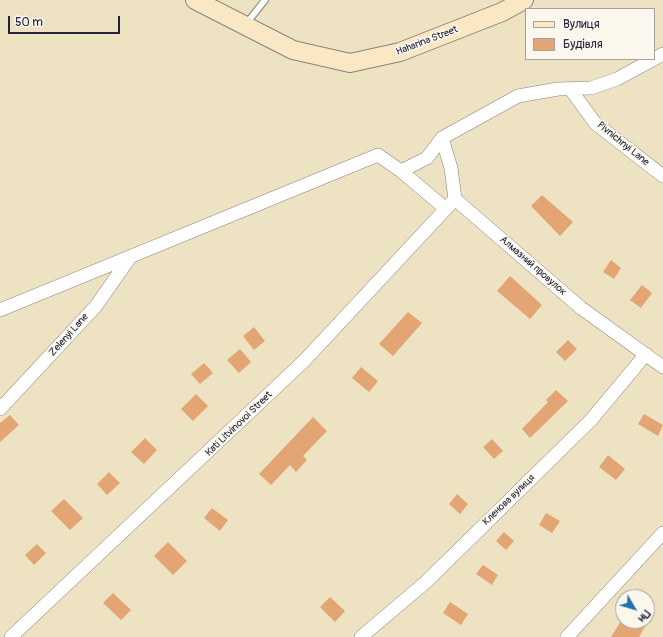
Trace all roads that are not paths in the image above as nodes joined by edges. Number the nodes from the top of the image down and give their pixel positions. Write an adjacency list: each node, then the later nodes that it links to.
1 (195, 0): 4 (main road, Haharina Street)
2 (265, 0): 4 (lane)
3 (524, 0): 4 (main road, Haharina Street)
4 (245, 26)
5 (652, 60): 6 (street)
6 (571, 90): 7 (street); 9 (street, Pivnichnyi Lane)
7 (442, 138): 8 (street); 10 (street)
8 (401, 171): 10 (street, Алмазний провулок); 11 (street, Алмазний провулок)
9 (663, 176)
10 (451, 204): 13 (street, Алмазний провулок); 17 (street, Kati Litvinovoi Street)
11 (131, 256): 12 (street); 15 (street, Zelenyi Lane)
12 (0, 310)
13 (646, 354): 14 (street, Алмазний провулок); 18 (street, Кленова вулиця)
14 (663, 367)
15 (0, 409)
16 (663, 533): 19 (street)
17 (11, 637)
18 (361, 637)
19 (567, 637)

